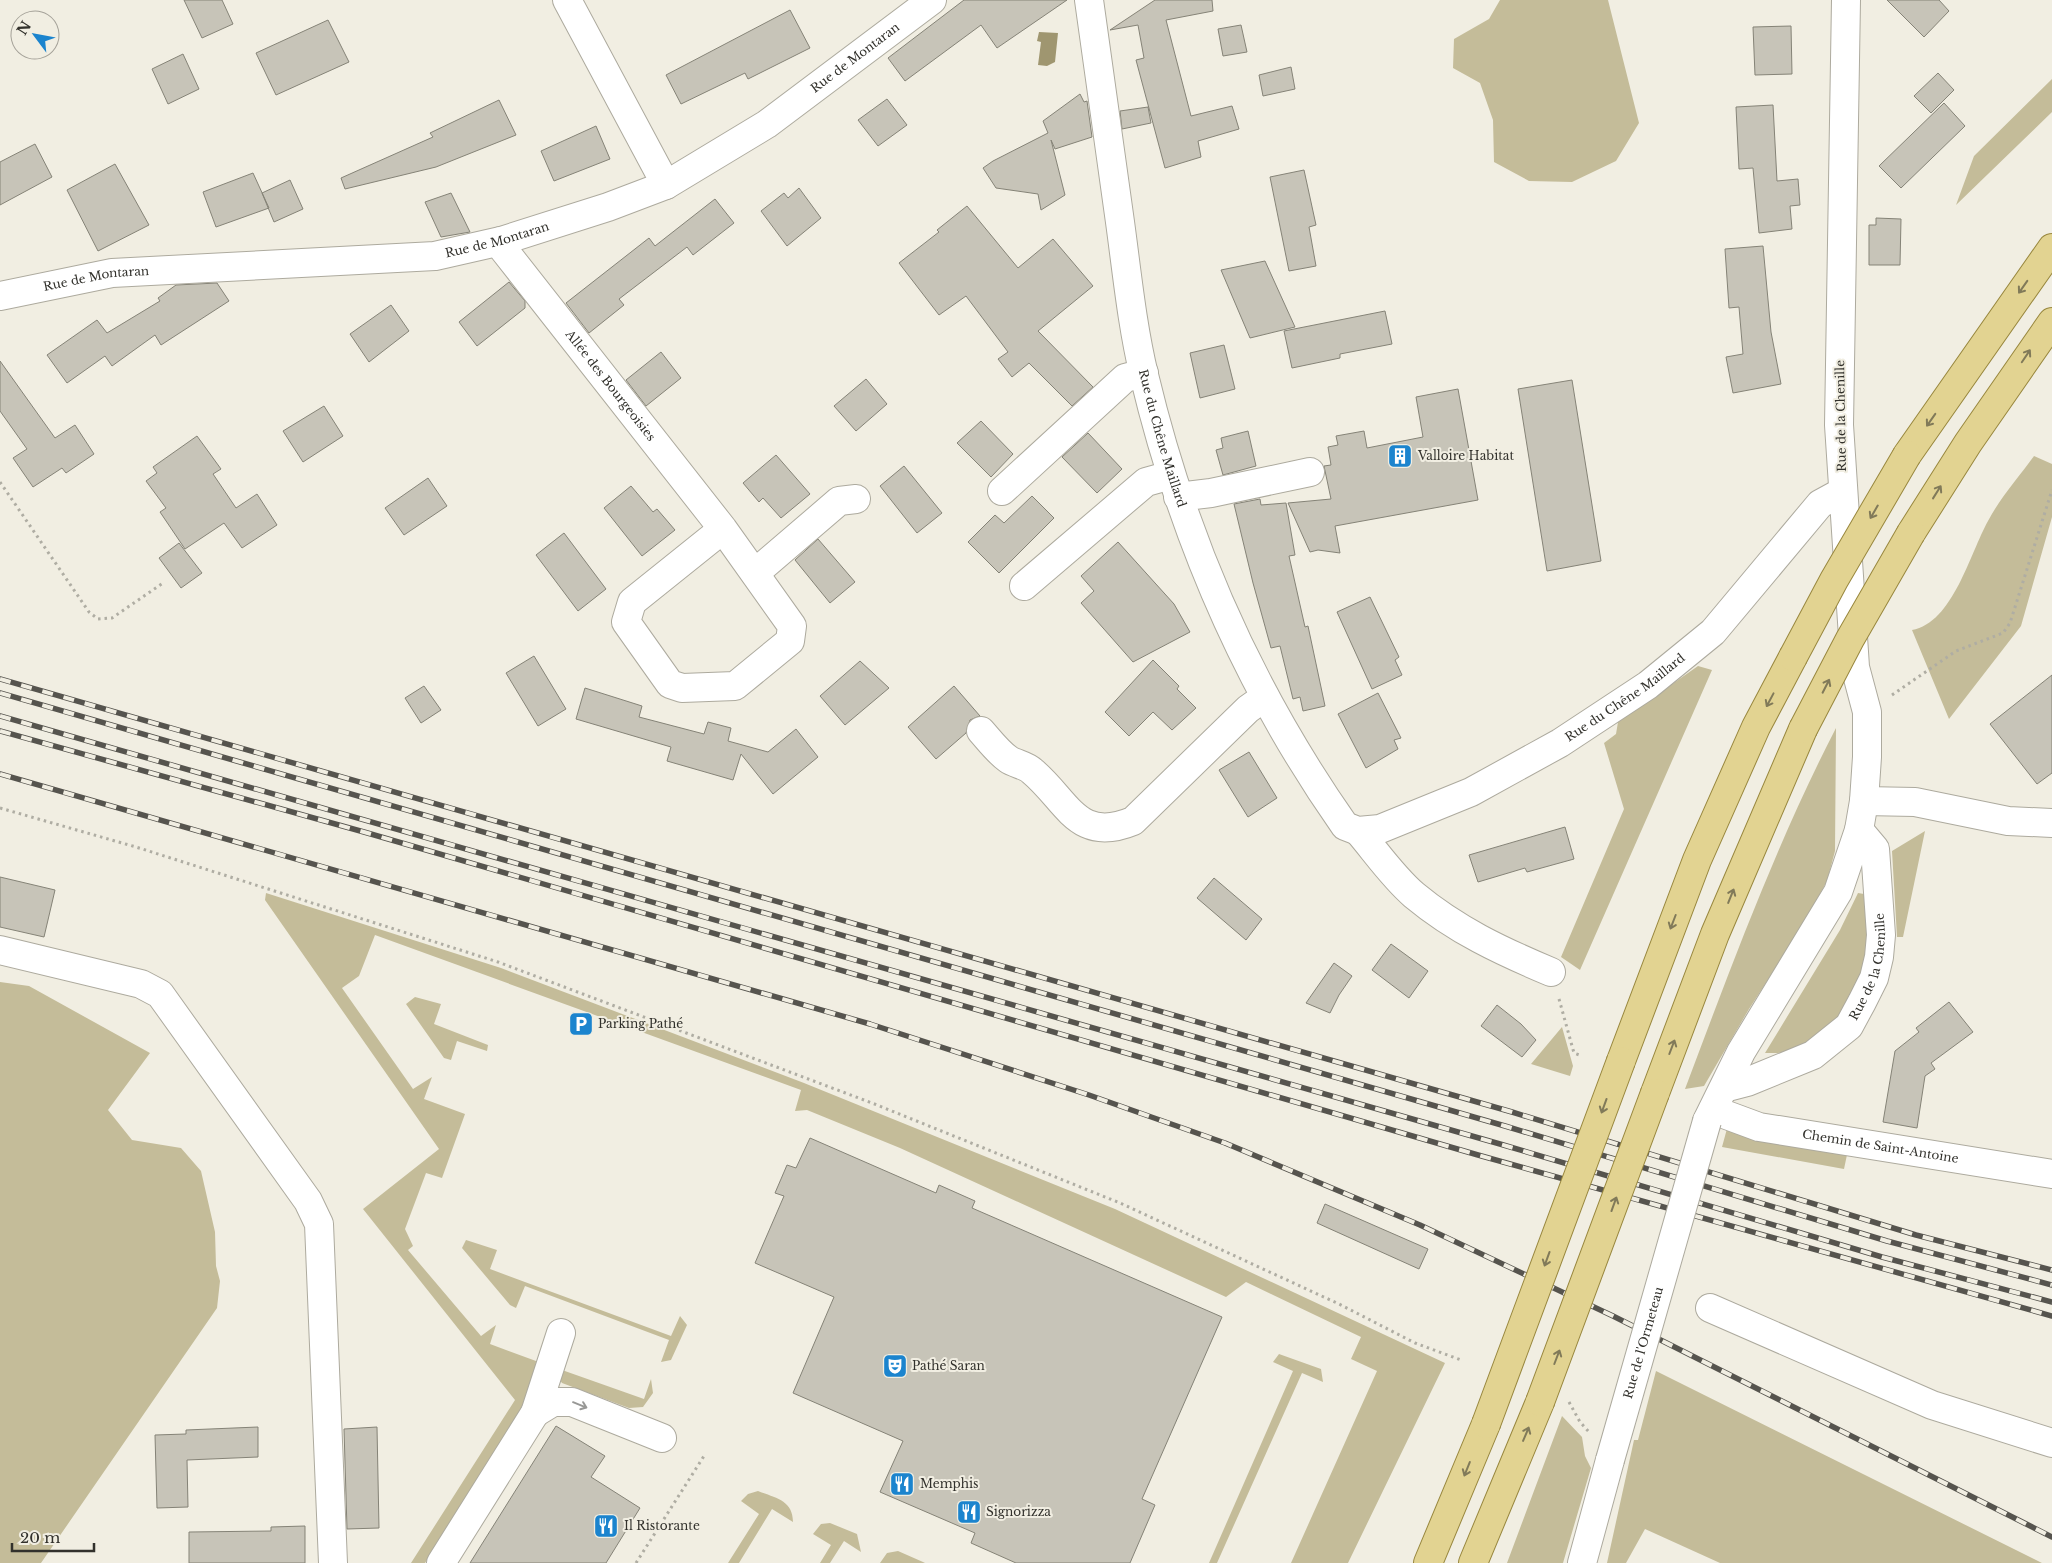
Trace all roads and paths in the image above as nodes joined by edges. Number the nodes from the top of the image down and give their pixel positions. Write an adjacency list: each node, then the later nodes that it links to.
1 (567, 0): 5 (street)
2 (932, 0): 5 (street, Rue de Montaran)
3 (1089, 0): 10 (street, Rue du Chêne Maillard)
4 (1846, 0): 16 (street, Rue de la Chenille)
5 (666, 185): 6 (street, Rue de Montaran)
6 (501, 240): 8 (street, Rue de Montaran); 18 (street, Allée des Bourgeoisies)
7 (2052, 248): 44 (main road, one-way to 44, bridge)
8 (0, 296)
9 (2052, 322): 38 (main road, one-way to 9, bridge)
10 (1144, 373): 13 (street, Rue du Chêne Maillard); 15 (street)
11 (1310, 472): 13 (street)
12 (0, 482): 20 (path)
13 (1174, 486): 21 (street); 22 (street, Rue du Chêne Maillard)
14 (2052, 490): 23 (path)
15 (1002, 491)
16 (1842, 492): 23 (street, Rue de la Chenille); 29 (street, Rue du Chêne Maillard)
17 (856, 498): 19 (street)
18 (723, 530): 19 (street, Allée des Bourgeoisies); 19 (street, Allée des Bourgeoisies)
19 (755, 573)
20 (163, 583)
21 (1024, 586)
22 (1265, 697): 24 (street); 29 (street, Rue du Chêne Maillard)
23 (1867, 712): 25 (street, Rue de la Chenille)
24 (981, 731)
25 (1864, 800): 27 (street); 28 (street, Rue de la Chenille)
26 (0, 808): 37 (path)
27 (2052, 824)
28 (1859, 830): 33 (street, Rue de la Chenille); 33 (street, Rue de la Chenille)
29 (1358, 832): 31 (street, Rue du Chêne Maillard)
30 (0, 950): 45 (street)
31 (1551, 972): 32 (path)
32 (1582, 1056)
33 (1714, 1106): 34 (street, Chemin de Saint-Antoine); 43 (street, Rue de l'Ormeteau, bridge)
34 (2052, 1174)
35 (1710, 1308): 41 (street)
36 (560, 1333): 39 (street)
37 (1461, 1360)
38 (1552, 1401): 43 (path); 48 (main road, one-way to 38)
39 (535, 1413): 40 (street, one-way to 40); 46 (street)
40 (662, 1438)
41 (2052, 1443)
42 (704, 1456): 47 (path)
43 (1610, 1460): 49 (street, Rue de l'Ormeteau)
44 (1427, 1559)
45 (332, 1563)
46 (440, 1563)
47 (636, 1563)
48 (1473, 1563)
49 (1582, 1563)

